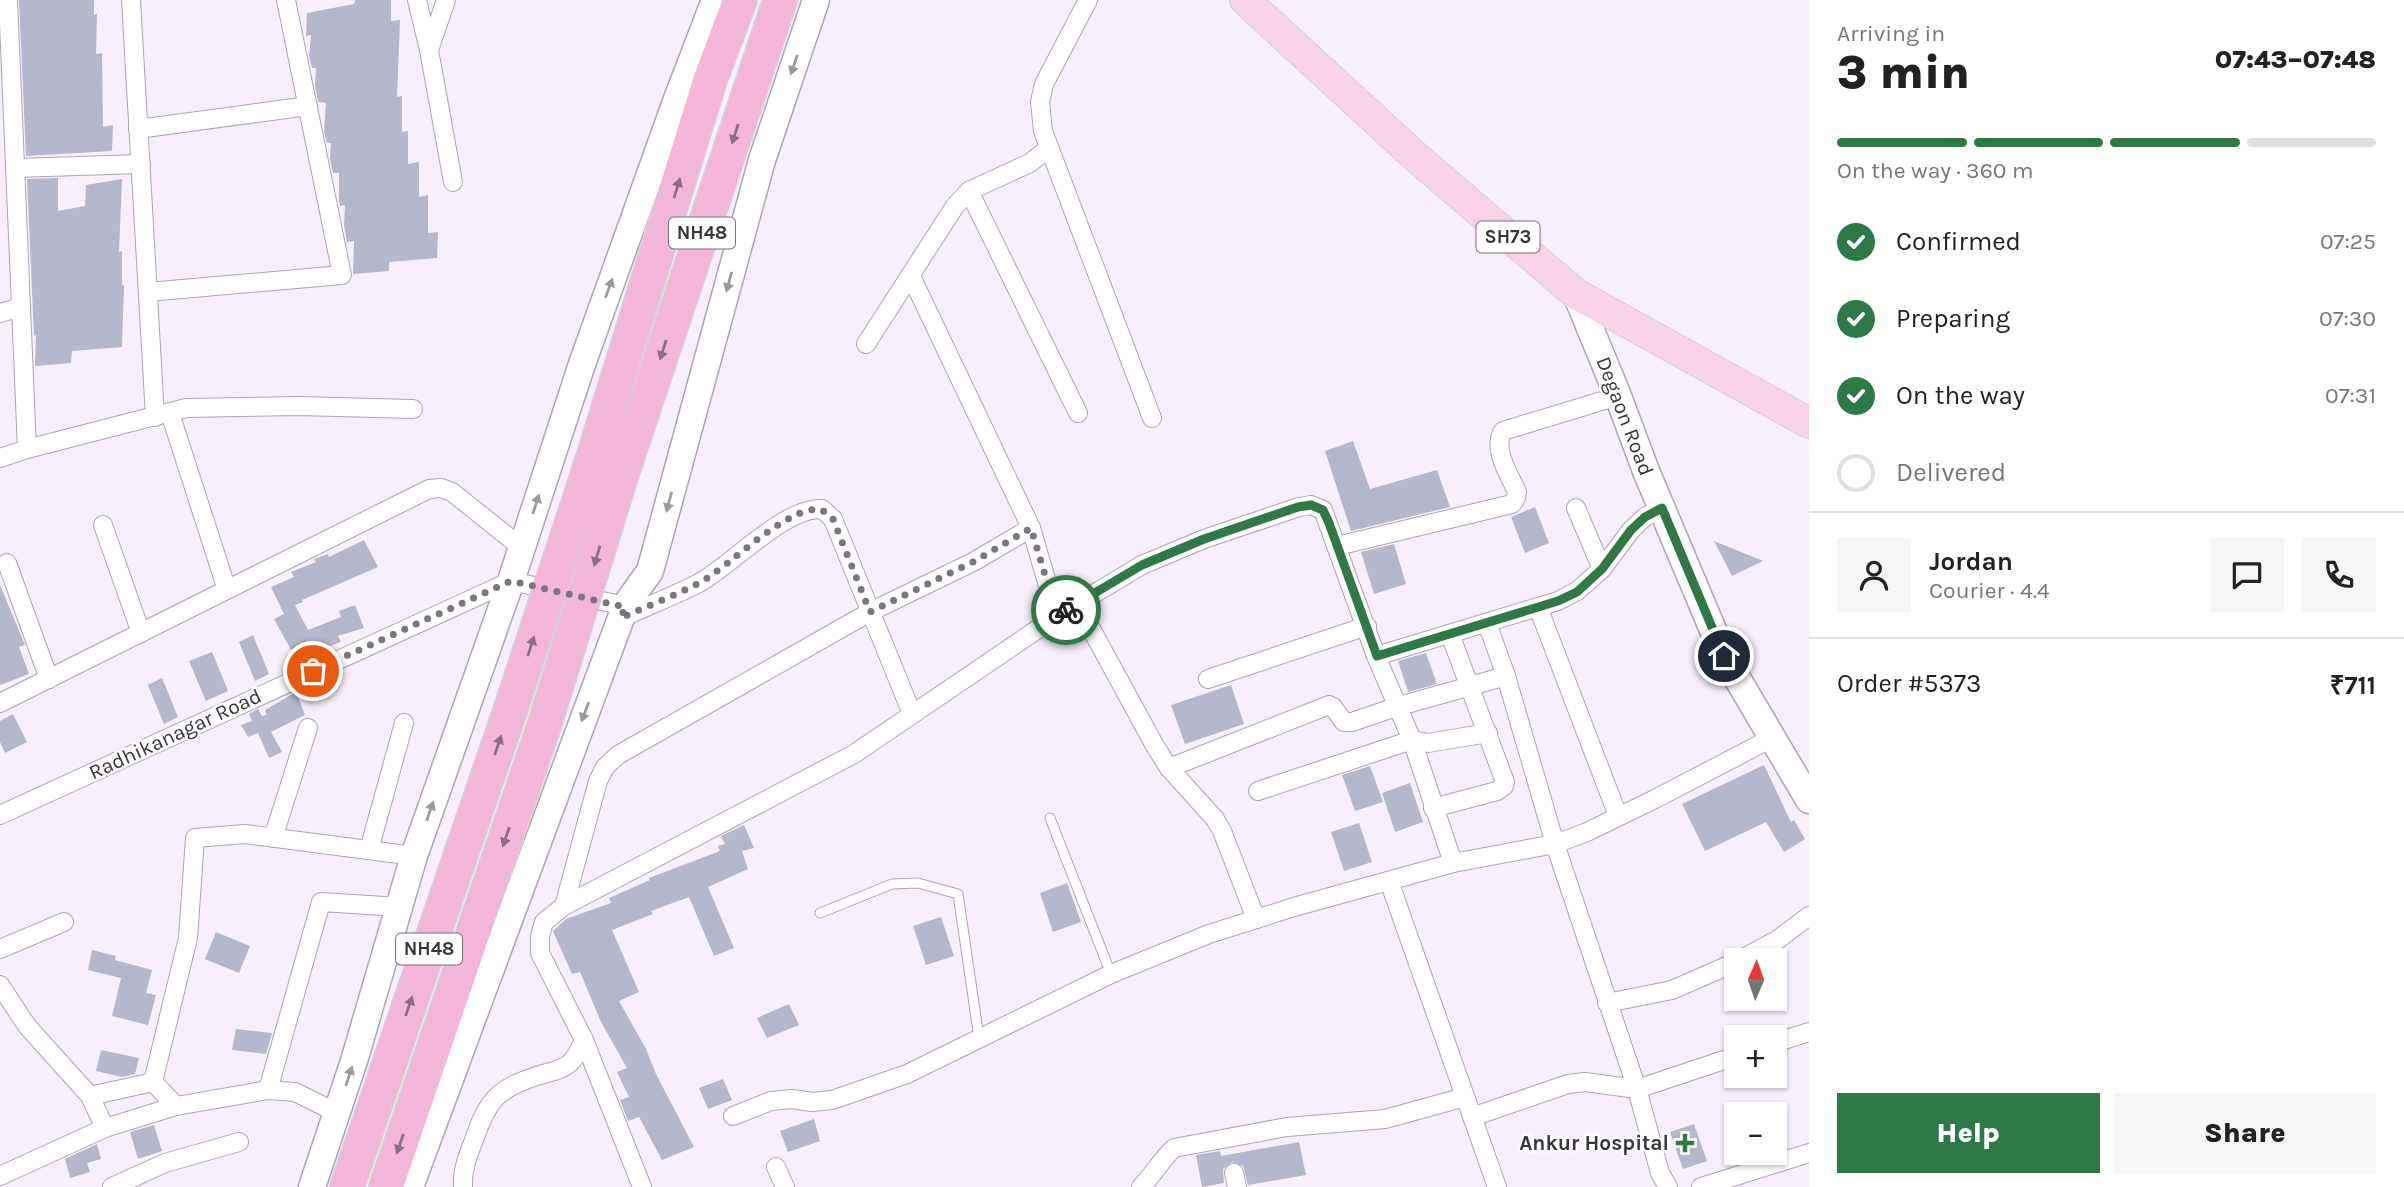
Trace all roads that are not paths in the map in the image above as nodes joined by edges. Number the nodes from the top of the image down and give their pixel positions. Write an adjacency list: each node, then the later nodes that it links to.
1 (8, 0): 17 (street)
2 (131, 0): 14 (street)
3 (286, 0): 13 (street)
4 (417, 0): 12 (street)
5 (446, 0): 12 (street)
6 (715, 0): 39 (main road, one-way to 6)
7 (740, 0): 113 (highway, NH48, one-way to 7, bridge)
8 (780, 0): 114 (highway, NH48, one-way to 114, bridge)
9 (816, 0): 46 (main road, one-way to 46)
10 (1088, 0): 15 (street)
11 (1245, 0): 22 (main road, SH73)
12 (429, 50): 18 (street)
13 (308, 106): 14 (street); 21 (street)
14 (138, 129): 16 (street)
15 (1049, 148): 19 (street); 30 (street)
16 (141, 164): 17 (street); 21 (street)
17 (15, 168): 23 (street)
18 (453, 182)
19 (969, 191): 20 (street); 28 (street)
20 (911, 276): 25 (street); 37 (street)
21 (148, 292): 29 (street)
22 (1576, 294): 26 (main road, Degaon Road); 31 (main road, SH73)
23 (21, 307): 24 (street); 32 (street)
24 (0, 313)
25 (866, 344)
26 (1618, 396): 35 (main road, Degaon Road); 38 (street)
27 (413, 409): 29 (street)
28 (1078, 413)
29 (163, 415): 32 (street); 43 (street)
30 (1152, 418)
31 (1809, 423)
32 (27, 449): 33 (street)
33 (0, 458)
34 (1576, 508): 41 (street)
35 (1662, 508): 41 (street); 64 (main road, Degaon Road)
36 (103, 525): 51 (street)
37 (1031, 528): 47 (street); 48 (street)
38 (1337, 546): 44 (street); 50 (street)
39 (522, 548): 42 (main road); 43 (street)
40 (7, 563): 55 (street)
41 (1602, 569): 45 (street)
42 (511, 581): 46 (street); 70 (street, Radhikanagar Road); 76 (main road, one-way to 42)
43 (227, 590): 51 (street)
44 (1077, 603): 48 (street); 66 (street)
45 (1538, 607): 49 (street); 71 (street)
46 (623, 612): 47 (street); 115 (main road, one-way to 115)
47 (870, 612): 60 (street); 79 (street)
48 (1057, 615): 60 (street)
49 (1488, 622): 52 (street); 54 (street)
50 (1367, 626): 53 (street); 56 (street)
51 (141, 634): 55 (street)
52 (1450, 634): 53 (street); 57 (street)
53 (1377, 656): 59 (street)
54 (1506, 676): 57 (street); 74 (street)
55 (49, 679): 58 (street)
56 (1208, 679)
57 (1470, 686): 59 (street); 63 (street)
58 (0, 703)
59 (1396, 707): 65 (street); 66 (street)
60 (912, 714): 79 (street)
61 (404, 723): 75 (street)
62 (308, 728): 73 (street)
63 (1488, 733): 65 (street); 69 (street)
64 (1772, 738): 68 (main road, Degaon Road); 71 (street)
65 (1412, 740): 67 (street); 69 (street)
66 (1169, 768): 83 (street)
67 (1258, 791)
68 (1809, 800)
69 (1433, 808): 77 (street)
70 (0, 815)
71 (1618, 816): 74 (street)
72 (1050, 818): 88 (lane)
73 (273, 838): 75 (street); 96 (street)
74 (1555, 844): 77 (street); 90 (street)
75 (369, 850): 76 (street)
76 (414, 856): 80 (main road)
77 (1453, 863): 78 (street)
78 (1389, 881): 83 (street); 100 (street)
79 (564, 906): 94 (street)
80 (400, 907): 98 (street); 102 (main road, one-way to 80)
81 (820, 913): 92 (lane)
82 (1809, 916): 85 (street)
83 (1256, 919): 88 (street)
84 (64, 922): 86 (street)
85 (1762, 948)
86 (0, 949)
87 (1724, 967): 90 (street)
88 (1111, 974): 92 (street)
89 (0, 985): 99 (street)
90 (1607, 1003): 97 (street)
91 (1809, 1032): 93 (street)
92 (979, 1038): 103 (street)
93 (1787, 1039)
94 (584, 1040): 116 (street); 117 (street)
95 (1724, 1060): 97 (street)
96 (153, 1082): 99 (street); 101 (street)
97 (1637, 1089): 104 (street); 110 (street)
98 (268, 1090): 101 (street); 102 (street)
99 (90, 1096): 105 (street)
100 (1465, 1097): 104 (street); 119 (street)
101 (176, 1106): 105 (street)
102 (337, 1114): 112 (main road)
103 (733, 1116)
104 (1472, 1117): 120 (street)
105 (105, 1128): 109 (street)
106 (239, 1142): 111 (street)
107 (1809, 1153): 121 (street)
108 (776, 1167): 118 (street)
109 (0, 1176)
110 (1661, 1186)
111 (112, 1187)
112 (312, 1187)
113 (347, 1187)
114 (386, 1187)
115 (410, 1187)
116 (463, 1187)
117 (642, 1187)
118 (785, 1187)
119 (1141, 1187)
120 (1497, 1187)
121 (1701, 1187)

